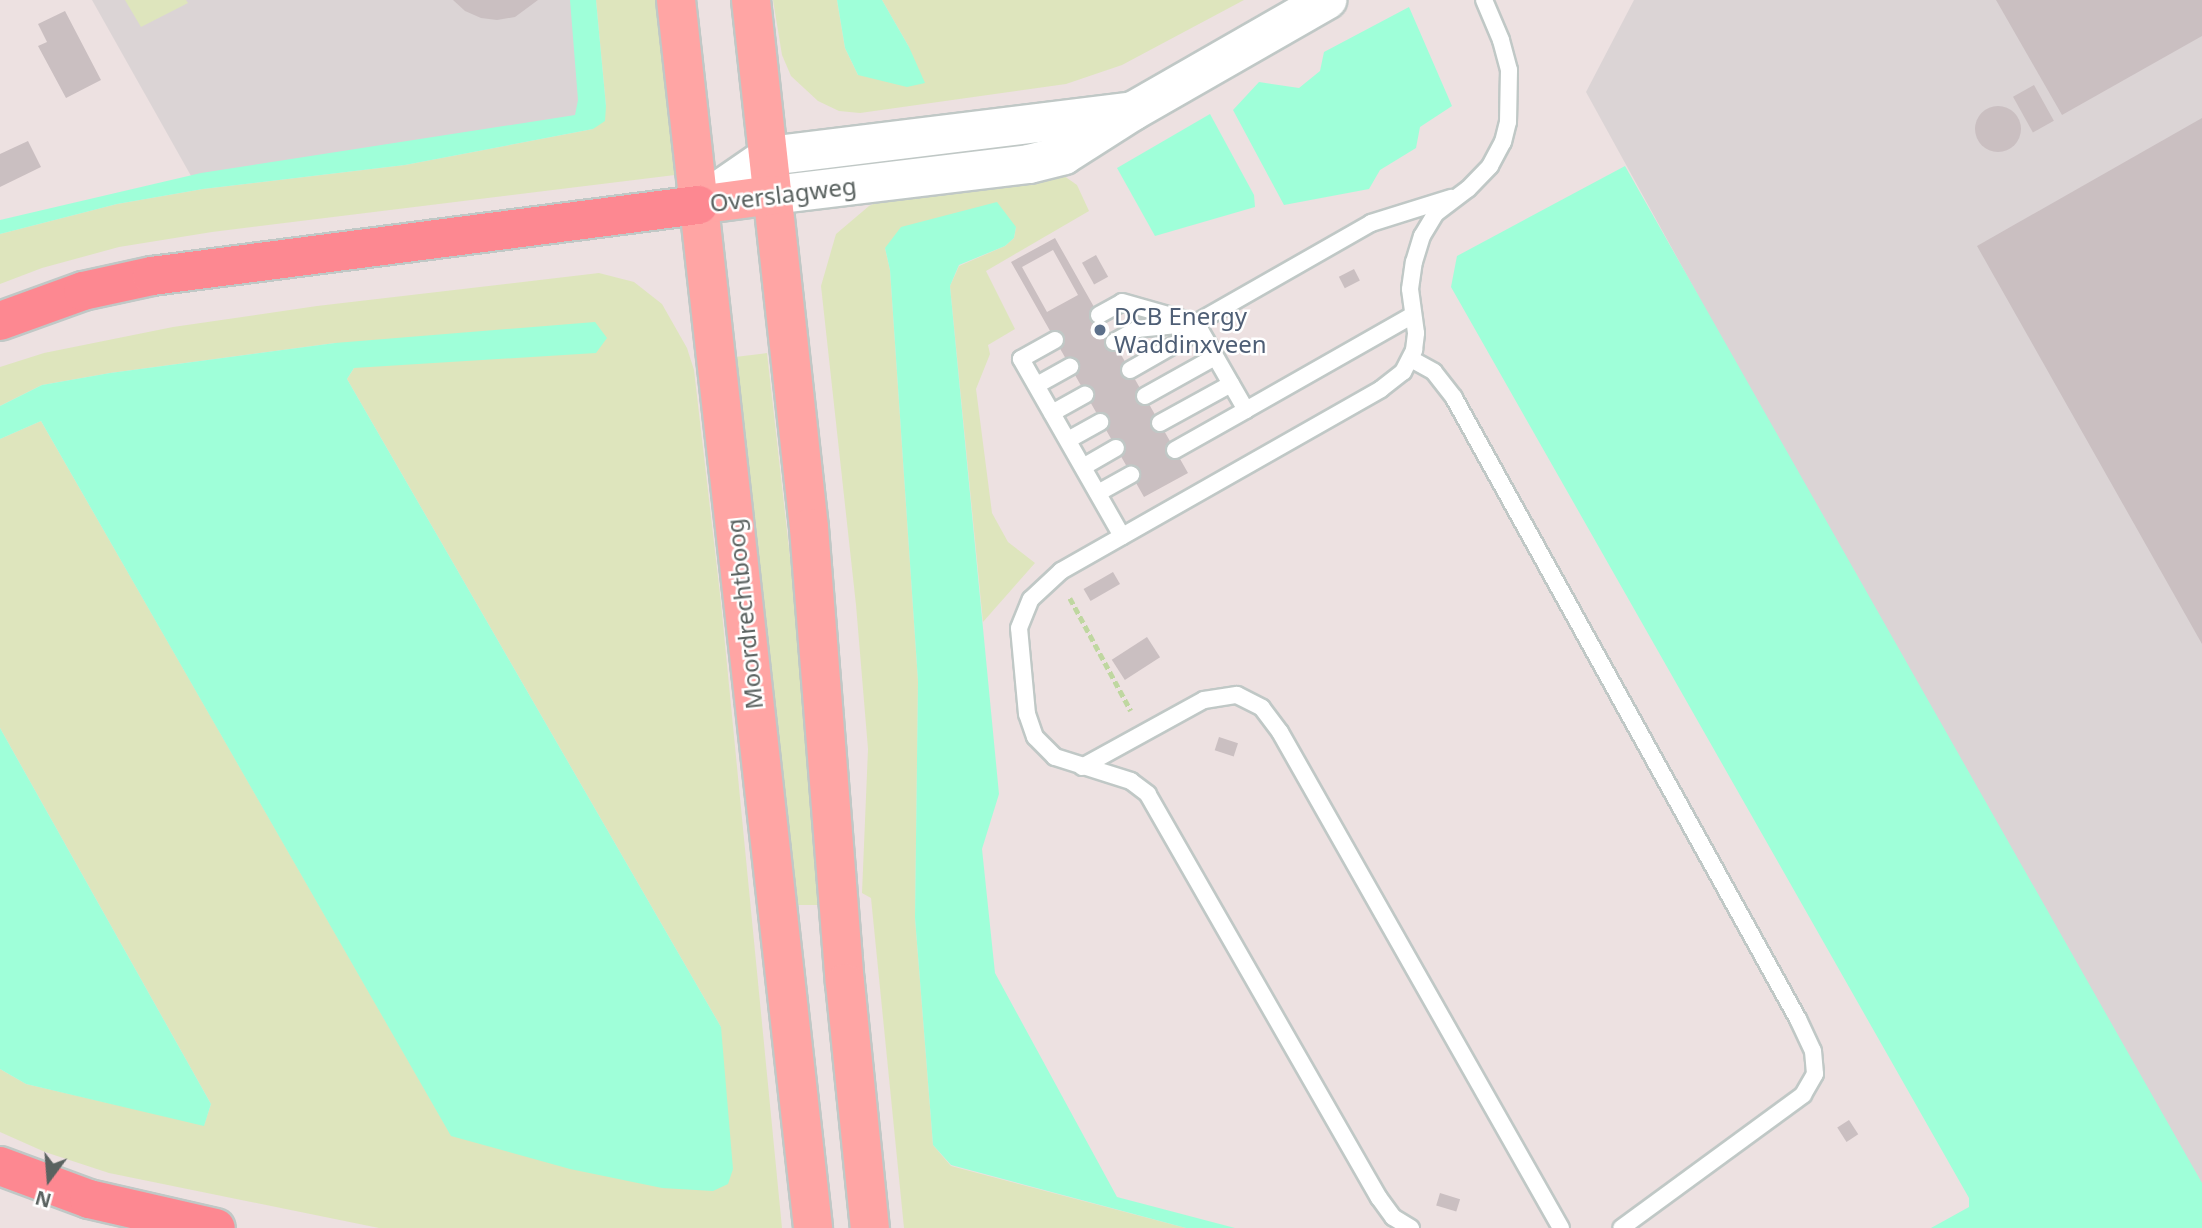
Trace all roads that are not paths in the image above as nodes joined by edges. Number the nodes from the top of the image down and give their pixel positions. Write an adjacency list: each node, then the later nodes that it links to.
1 (676, 0): 9 (main road, Moordrechtboog)
2 (751, 0): 6 (main road)
3 (1327, 0): 5 (street, Overslagweg)
4 (1484, 0): 8 (lane)
5 (1133, 111): 6 (street, Overslagweg); 7 (street, Overslagweg)
6 (769, 156): 7 (main road); 9 (street, Overslagweg)
7 (773, 195): 9 (main road, Overslagweg); 39 (main road)
8 (1457, 196): 10 (lane); 13 (lane)
9 (698, 205): 12 (highway); 38 (main road, Moordrechtboog)
10 (1413, 315): 17 (lane); 24 (lane)
11 (1099, 316): 13 (lane)
12 (0, 321)
13 (1198, 327): 15 (lane); 16 (lane); 19 (lane)
14 (1055, 340): 21 (lane)
15 (1114, 342)
16 (1216, 357): 20 (lane); 23 (lane)
17 (1411, 359): 34 (lane); 42 (lane)
18 (1070, 367): 21 (lane)
19 (1130, 370)
20 (1231, 384): 24 (lane); 27 (lane)
21 (1037, 385): 25 (lane)
22 (1086, 395): 25 (lane)
23 (1145, 396)
24 (1246, 410): 30 (lane)
25 (1052, 413): 28 (lane)
26 (1100, 422): 28 (lane)
27 (1160, 423)
28 (1068, 440): 31 (lane)
29 (1116, 448): 31 (lane)
30 (1175, 450)
31 (1083, 467): 33 (lane)
32 (1131, 475): 33 (lane)
33 (1098, 493): 34 (lane)
34 (1122, 536): 35 (lane)
35 (1082, 767): 40 (lane); 41 (lane)
36 (0, 1166): 37 (highway)
37 (216, 1228)
38 (813, 1228)
39 (870, 1228)
40 (1410, 1228)
41 (1561, 1228)
42 (1621, 1228)

